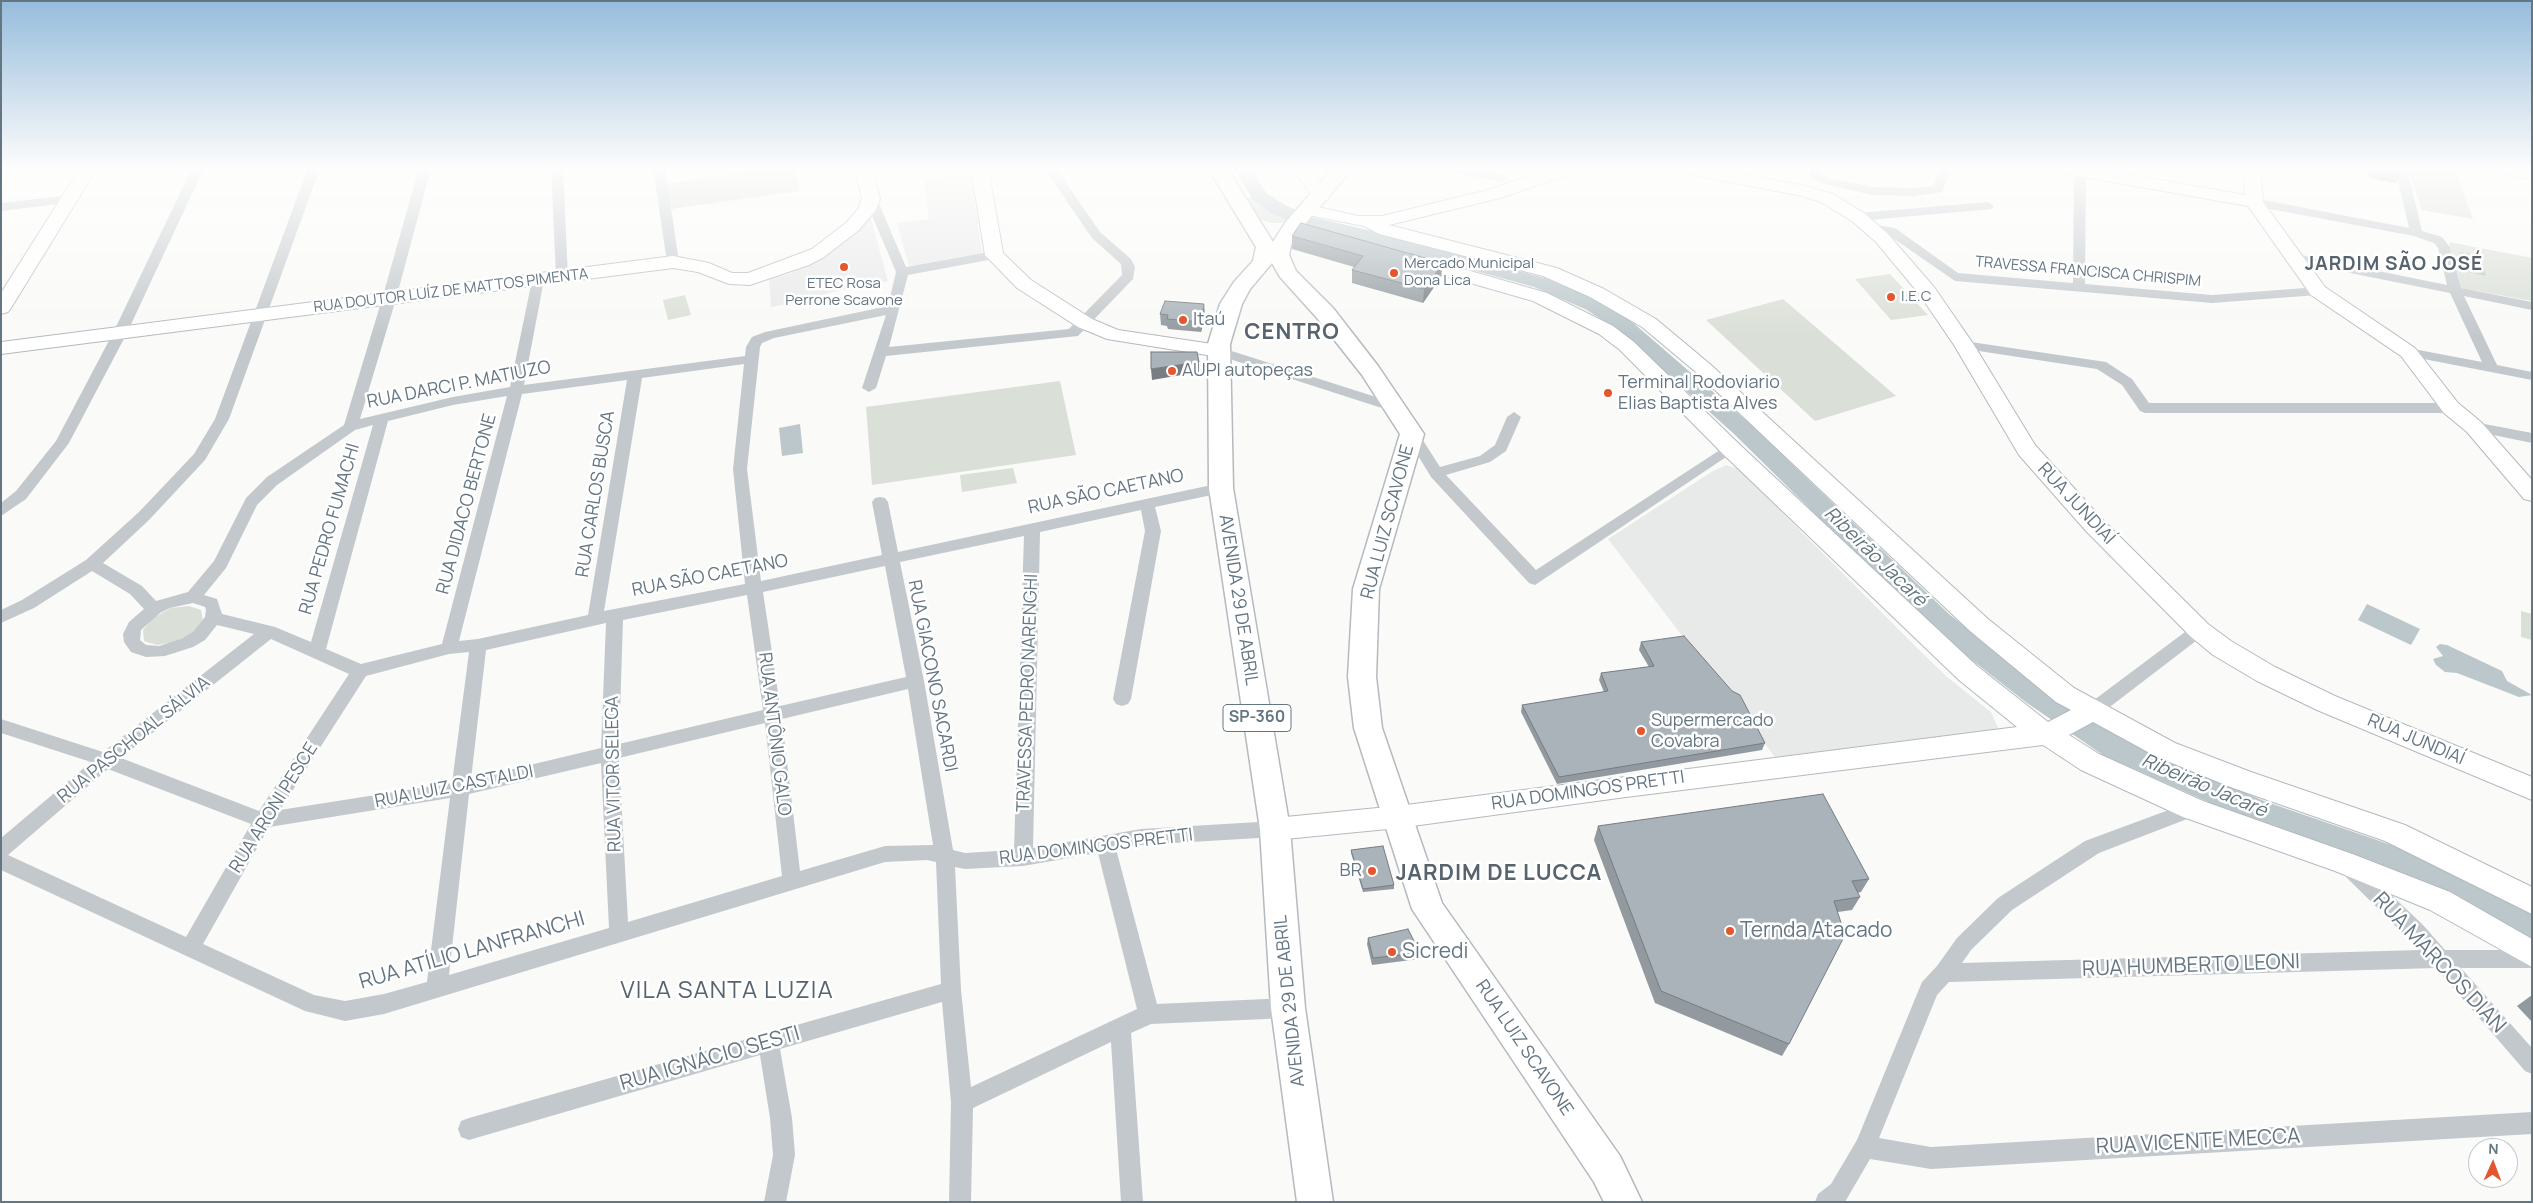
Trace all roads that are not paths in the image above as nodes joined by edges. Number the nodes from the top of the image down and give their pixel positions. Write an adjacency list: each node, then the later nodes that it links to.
1 (55, 224): 37 (main road)
2 (171, 224): 41 (street)
3 (294, 224): 39 (street)
4 (410, 224): 35 (street)
5 (560, 224): 30 (street)
6 (667, 224): 27 (street)
7 (854, 224): 27 (main road, RUA DOUTOR LUÍZ DE MATTOS PIMENTA)
8 (882, 224): 28 (street)
9 (989, 224): 24 (main road)
10 (1089, 224): 40 (street)
11 (1251, 224): 25 (main road)
12 (1258, 224): 13 (main road)
13 (1289, 224)
14 (1300, 224): 29 (main road, RUA LUIZ SCAVONE)
15 (1375, 224): 86 (main road)
16 (1866, 224): 42 (main road, RUA JUNDIAÍ)
17 (1870, 224): 32 (street, TRAVESSA FRANCISCA CHRISPIM)
18 (2080, 224): 32 (street)
19 (2270, 224): 26 (main road)
20 (2370, 224): 22 (street)
21 (2414, 224): 22 (street)
22 (2416, 233): 33 (street)
23 (1388, 254): 61 (main road)
24 (994, 255): 28 (street); 40 (main road)
25 (1262, 258): 29 (main road); 45 (main road, AVENIDA 29 DE ABRIL / SP-360)
26 (2295, 258): 33 (street); 34 (main road)
27 (673, 262): 30 (main road, RUA DOUTOR LUÍZ DE MATTOS PIMENTA)
28 (902, 272): 38 (street)
29 (1287, 273): 53 (main road, RUA LUIZ SCAVONE)
30 (562, 277): 31 (main road, RUA DOUTOR LUÍZ DE MATTOS PIMENTA)
31 (538, 280): 35 (main road, RUA DOUTOR LUÍZ DE MATTOS PIMENTA); 52 (street, RUA DIDACO BERTONE)
32 (2079, 287): 34 (street, TRAVESSA FRANCISCA CHRISPIM)
33 (2455, 290): 36 (street); 48 (street)
34 (2318, 291): 46 (main road)
35 (389, 299): 39 (main road, RUA DOUTOR LUÍZ DE MATTOS PIMENTA); 57 (street)
36 (2532, 306)
37 (1, 308)
38 (894, 309): 44 (street); 47 (street, RUA ANTÔNIO GALO)
39 (260, 316): 41 (main road, RUA DOUTOR LUÍZ DE MATTOS PIMENTA); 70 (street)
40 (1084, 323): 44 (street); 45 (main road)
41 (120, 333): 43 (main road, RUA DOUTOR LUÍZ DE MATTOS PIMENTA); 67 (street)
42 (1964, 345): 54 (street); 78 (main road, RUA JUNDIAÍ)
43 (1, 348)
44 (882, 352): 51 (street)
45 (1219, 352): 53 (street); 63 (main road, AVENIDA 29 DE ABRIL / SP-360)
46 (2408, 352): 48 (street); 54 (main road)
47 (752, 359): 49 (street, RUA DARCI P. MATIUZO); 71 (street, RUA ANTÔNIO GALO)
48 (2492, 368): 50 (street)
49 (635, 376): 52 (street, RUA DARCI P. MATIUZO); 77 (street, RUA CARLOS BUSCA)
50 (2532, 376)
51 (869, 388)
52 (516, 390): 55 (street, RUA DARCI P. MATIUZO); 81 (street, RUA DIDACO BERTONE)
53 (1393, 407): 59 (main road, RUA LUIZ SCAVONE)
54 (2451, 408): 58 (main road)
55 (382, 418): 57 (street, RUA DARCI P. MATIUZO); 82 (street, RUA PEDRO FUMACHI)
56 (1514, 418): 62 (street)
57 (350, 427): 72 (street, RUA DARCI P. MATIUZO)
58 (2474, 427): 60 (street); 64 (main road)
59 (1412, 434): 62 (street); 95 (main road, RUA LUIZ SCAVONE)
60 (2532, 438)
61 (1731, 449): 62 (street); 89 (main road)
62 (1436, 473)
63 (1221, 488): 66 (street, RUA SÃO CAETANO); 97 (main road, AVENIDA 29 DE ABRIL / SP-360)
64 (2532, 494)
65 (880, 502): 69 (street, RUA GIACONO SACARDI)
66 (1147, 504): 68 (street, RUA SÃO CAETANO); 85 (street)
67 (1, 511)
68 (1032, 528): 69 (street, RUA SÃO CAETANO); 101 (street, TRAVESSA PEDRO NARENGHI)
69 (890, 559): 71 (street, RUA SÃO CAETANO); 84 (street, RUA GIACONO SACARDI)
70 (92, 564): 73 (street); 75 (street)
71 (754, 588): 74 (street, RUA SÃO CAETANO); 87 (street, RUA ANTÔNIO GALO)
72 (193, 597): 73 (street); 76 (street)
73 (154, 609): 76 (street)
74 (615, 615): 77 (street, RUA SÃO CAETANO); 90 (street, RUA VITOR SELEGA)
75 (1, 617)
76 (214, 618): 79 (street)
77 (595, 619): 80 (street, RUA SÃO CAETANO)
78 (2199, 630): 86 (street, RUA DOMINGOS PRETTI); 92 (main road, RUA JUNDIAÍ)
79 (269, 631): 82 (street); 91 (street, RUA PASCHOAL SÁLVIA)
80 (478, 645): 81 (street, RUA SÃO CAETANO); 93 (street)
81 (449, 648): 83 (street, RUA SÃO CAETANO)
82 (316, 651): 83 (street)
83 (360, 671): 96 (street, RUA ARONI PESCE)
84 (915, 681): 87 (street, RUA LUIZ CASTALDI); 100 (street, RUA GIACONO SACARDI)
85 (1122, 698)
86 (2089, 712): 89 (main road, RUA DOMINGOS PRETTI); 105 (main road)
87 (773, 716): 90 (street, RUA LUIZ CASTALDI); 104 (street, RUA ANTÔNIO GALO)
88 (1, 726): 91 (street, RUA LUIZ CASTALDI)
89 (2050, 732): 94 (main road); 95 (main road, RUA DOMINGOS PRETTI)
90 (610, 754): 93 (street, RUA LUIZ CASTALDI); 106 (street, RUA VITOR SELEGA)
91 (106, 760): 96 (street, RUA LUIZ CASTALDI); 99 (street, RUA PASCHOAL SÁLVIA)
92 (2532, 789)
93 (460, 790): 96 (street, RUA LUIZ CASTALDI); 112 (street)
94 (2193, 809): 103 (main road); 111 (street)
95 (1398, 817): 97 (main road, RUA DOMINGOS PRETTI); 128 (main road, RUA LUIZ SCAVONE)
96 (263, 820): 107 (street, RUA ARONI PESCE)
97 (1275, 829): 98 (street, RUA DOMINGOS PRETTI); 114 (main road, AVENIDA 29 DE ABRIL / SP-360)
98 (1105, 844): 101 (street, RUA DOMINGOS PRETTI); 115 (street)
99 (1, 850)
100 (945, 858): 101 (street, RUA DOMINGOS PRETTI); 104 (street, RUA ATÍLIO LANFRANCHI); 113 (street)
101 (1024, 858)
102 (1, 861): 107 (street, RUA ATÍLIO LANFRANCHI)
103 (2345, 863): 108 (main road); 109 (street, RUA MARCOS DIAN)
104 (792, 881): 106 (street, RUA ATÍLIO LANFRANCHI)
105 (2532, 902)
106 (618, 933): 112 (street, RUA ATÍLIO LANFRANCHI)
107 (191, 946): 112 (street, RUA ATÍLIO LANFRANCHI)
108 (2532, 954)
109 (2439, 959): 110 (street, RUA HUMBERTO LEONI); 111 (street, RUA HUMBERTO LEONI); 118 (street, RUA MARCOS DIAN)
110 (2532, 959)
111 (1944, 973): 122 (street)
112 (437, 987)
113 (951, 990): 117 (street, RUA IGNÁCIO SESTI); 119 (street)
114 (1288, 1008): 115 (street); 127 (main road, AVENIDA 29 DE ABRIL / SP-360)
115 (1149, 1014): 116 (street)
116 (1120, 1026): 119 (street); 126 (street)
117 (768, 1043): 121 (street, RUA IGNÁCIO SESTI); 124 (street)
118 (2532, 1064)
119 (962, 1102): 125 (street)
120 (2532, 1123): 122 (street, RUA VICENTE MECCA)
121 (470, 1129)
122 (1865, 1147): 123 (street)
123 (1836, 1199)
124 (775, 1202)
125 (960, 1202)
126 (1132, 1202)
127 (1315, 1202)
128 (1624, 1202)

